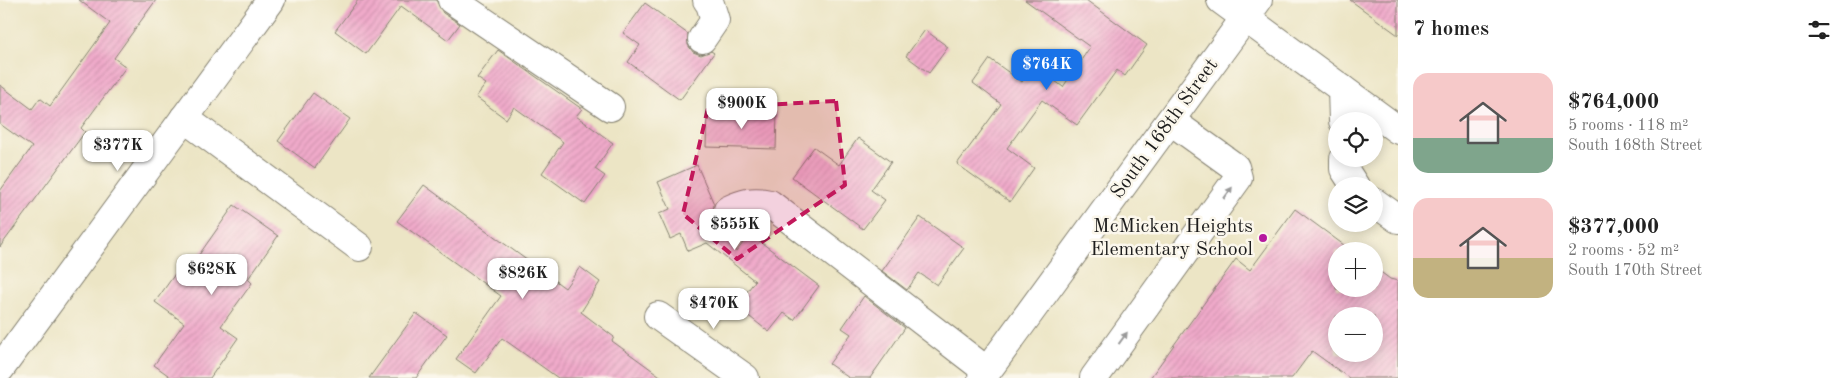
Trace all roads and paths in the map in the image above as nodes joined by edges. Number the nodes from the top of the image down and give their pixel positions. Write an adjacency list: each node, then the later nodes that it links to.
1 (452, 0): 8 (street)
2 (707, 0): 6 (street)
3 (1221, 0): 5 (street)
4 (259, 4): 10 (street)
5 (1252, 9): 7 (street); 11 (street, South 168th Street)
6 (702, 39)
7 (1342, 89): 9 (street); 12 (street)
8 (610, 107)
9 (1343, 112)
10 (184, 118): 16 (street); 18 (street)
11 (1171, 121): 19 (street, South 168th Street); 21 (street, one-way to 11)
12 (1398, 130)
13 (1383, 208): 15 (street)
14 (728, 210): 19 (street)
15 (1398, 219)
16 (359, 247)
17 (658, 316): 20 (street)
18 (0, 369)
19 (985, 375)
20 (745, 378)
21 (1094, 378)

